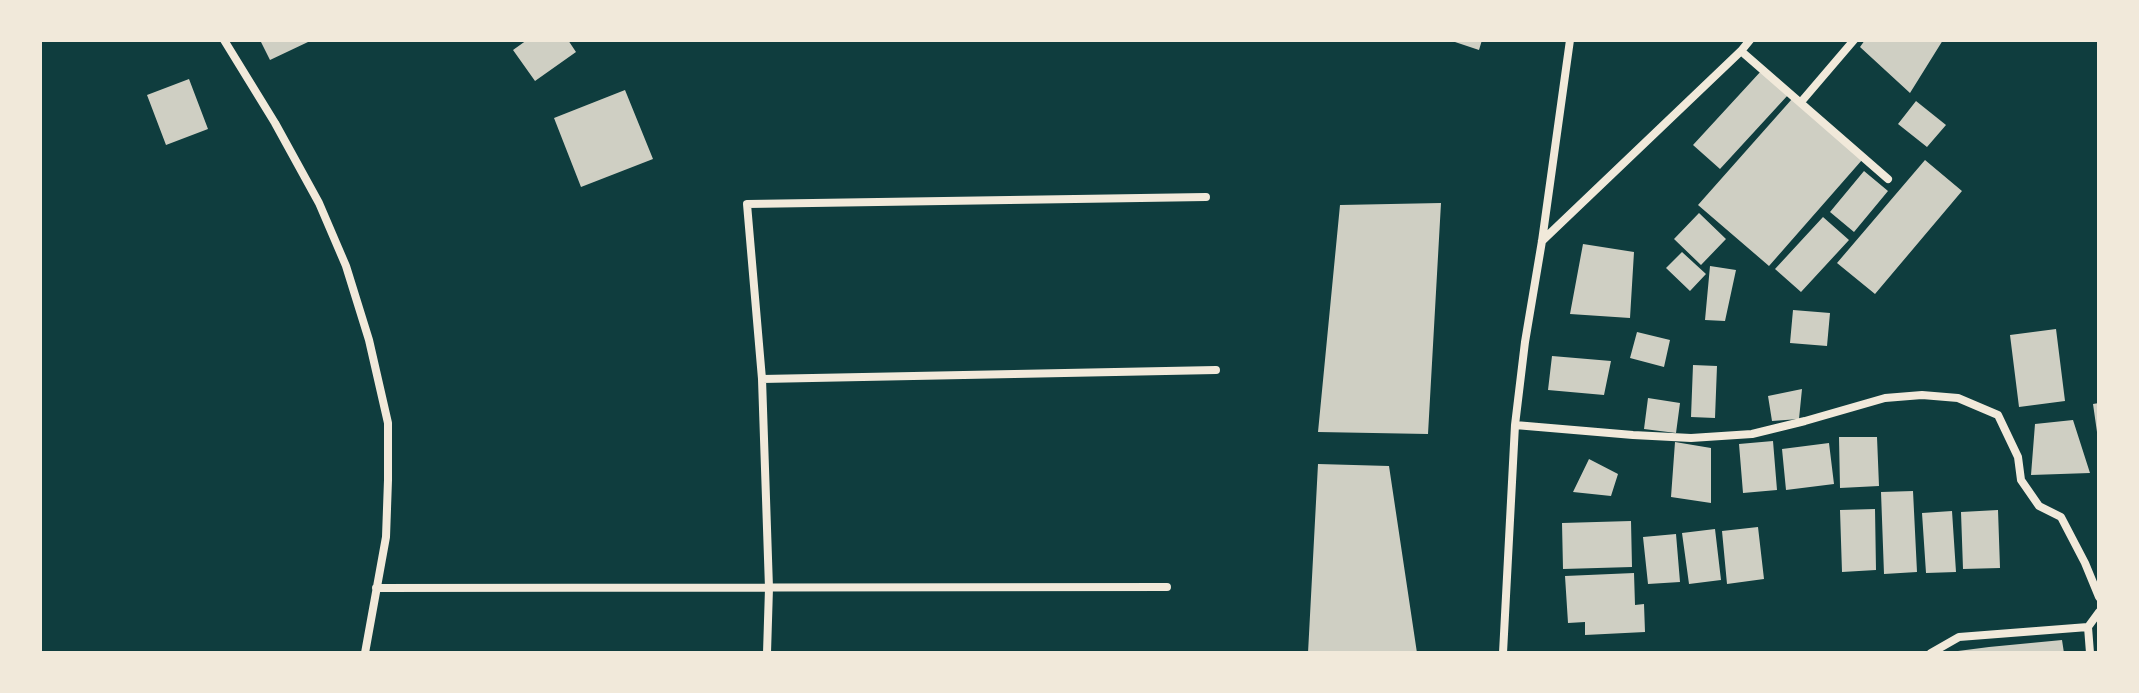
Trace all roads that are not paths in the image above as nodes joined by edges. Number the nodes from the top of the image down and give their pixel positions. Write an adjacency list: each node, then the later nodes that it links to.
1 (224, 40): 14 (street)
2 (1570, 40): 9 (street)
3 (1750, 40): 5 (street)
4 (1854, 40): 6 (street)
5 (1741, 51): 6 (street); 9 (street)
6 (1801, 102): 7 (street)
7 (1888, 179)
8 (1206, 197): 11 (street)
9 (1542, 241): 12 (street)
10 (1216, 370): 11 (street)
11 (762, 379): 15 (street)
12 (1515, 425): 16 (street); 21 (street)
13 (1167, 587): 15 (street)
14 (376, 588): 15 (street); 19 (street)
15 (769, 588): 20 (street)
16 (2099, 597)
17 (2099, 612): 18 (street)
18 (2088, 627): 22 (street); 23 (street)
19 (365, 653)
20 (767, 653)
21 (1503, 653)
22 (1931, 653)
23 (2090, 653)

